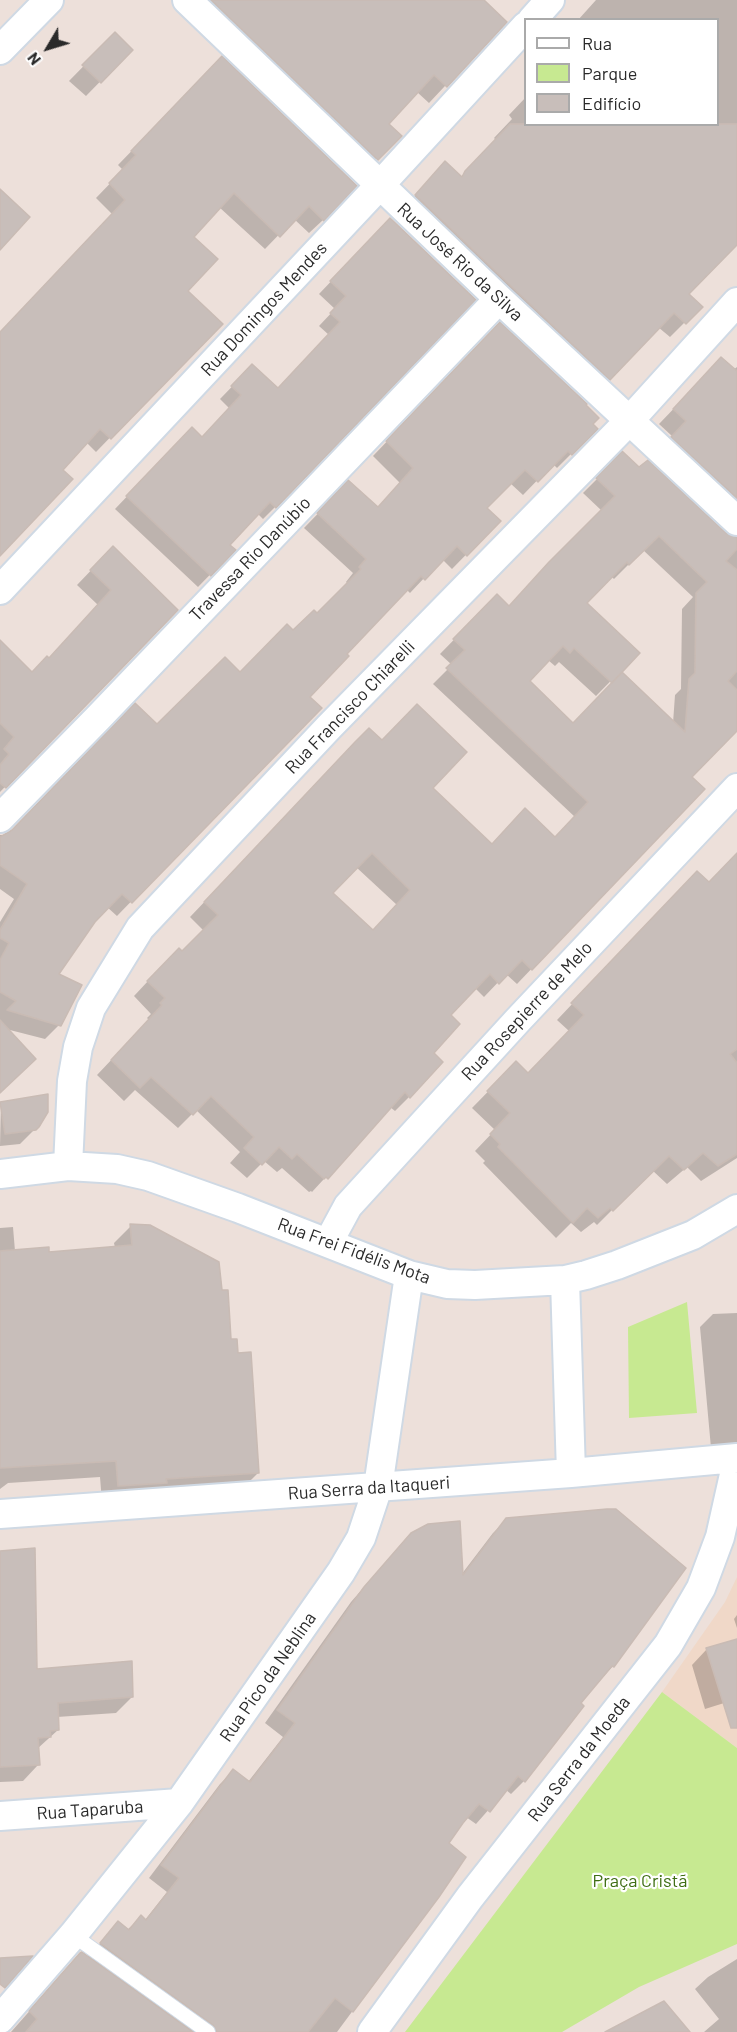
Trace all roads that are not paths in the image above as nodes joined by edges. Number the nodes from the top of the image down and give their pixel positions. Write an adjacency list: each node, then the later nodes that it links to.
1 (49, 0): 6 (street)
2 (187, 0): 7 (street, Rua José Rio da Silva)
3 (550, 0): 4 (street)
4 (534, 18)
5 (524, 27): 7 (street, Rua Domingos Mendes)
6 (0, 50)
7 (380, 185): 8 (street, Rua José Rio da Silva); 12 (street, Rua Domingos Mendes)
8 (499, 299): 10 (street, Rua José Rio da Silva); 14 (street, Travessa Rio Danúbio)
9 (737, 302): 10 (street, Rua Francisco Chiarelli)
10 (629, 421): 11 (street, Rua José Rio da Silva); 15 (street, Rua Francisco Chiarelli)
11 (737, 521)
12 (0, 590)
13 (737, 788): 18 (street, Rua Rosepierre de Melo)
14 (0, 818)
15 (68, 1166): 16 (street, Rua Frei Fidélis Mota); 18 (street, Rua Frei Fidélis Mota)
16 (0, 1174)
17 (737, 1209): 20 (street, Rua Frei Fidélis Mota)
18 (328, 1243): 19 (street, Rua Frei Fidélis Mota)
19 (410, 1275): 20 (street, Rua Frei Fidélis Mota); 23 (street, Rua Pico da Neblina)
20 (565, 1280): 22 (street)
21 (737, 1459): 22 (street, Rua Serra da Itaqueri); 30 (street, Rua Serra da Moeda)
22 (571, 1473): 23 (street, Rua Serra da Itaqueri)
23 (378, 1487): 24 (street, Rua Serra da Itaqueri); 25 (street, Rua Pico da Neblina)
24 (0, 1514)
25 (179, 1803): 26 (street, Rua Taparuba); 27 (street, Rua Pico da Neblina)
26 (0, 1816)
27 (73, 1935): 28 (street, Rua Pico da Neblina); 29 (lane)
28 (0, 2019)
29 (208, 2032)
30 (372, 2032)

